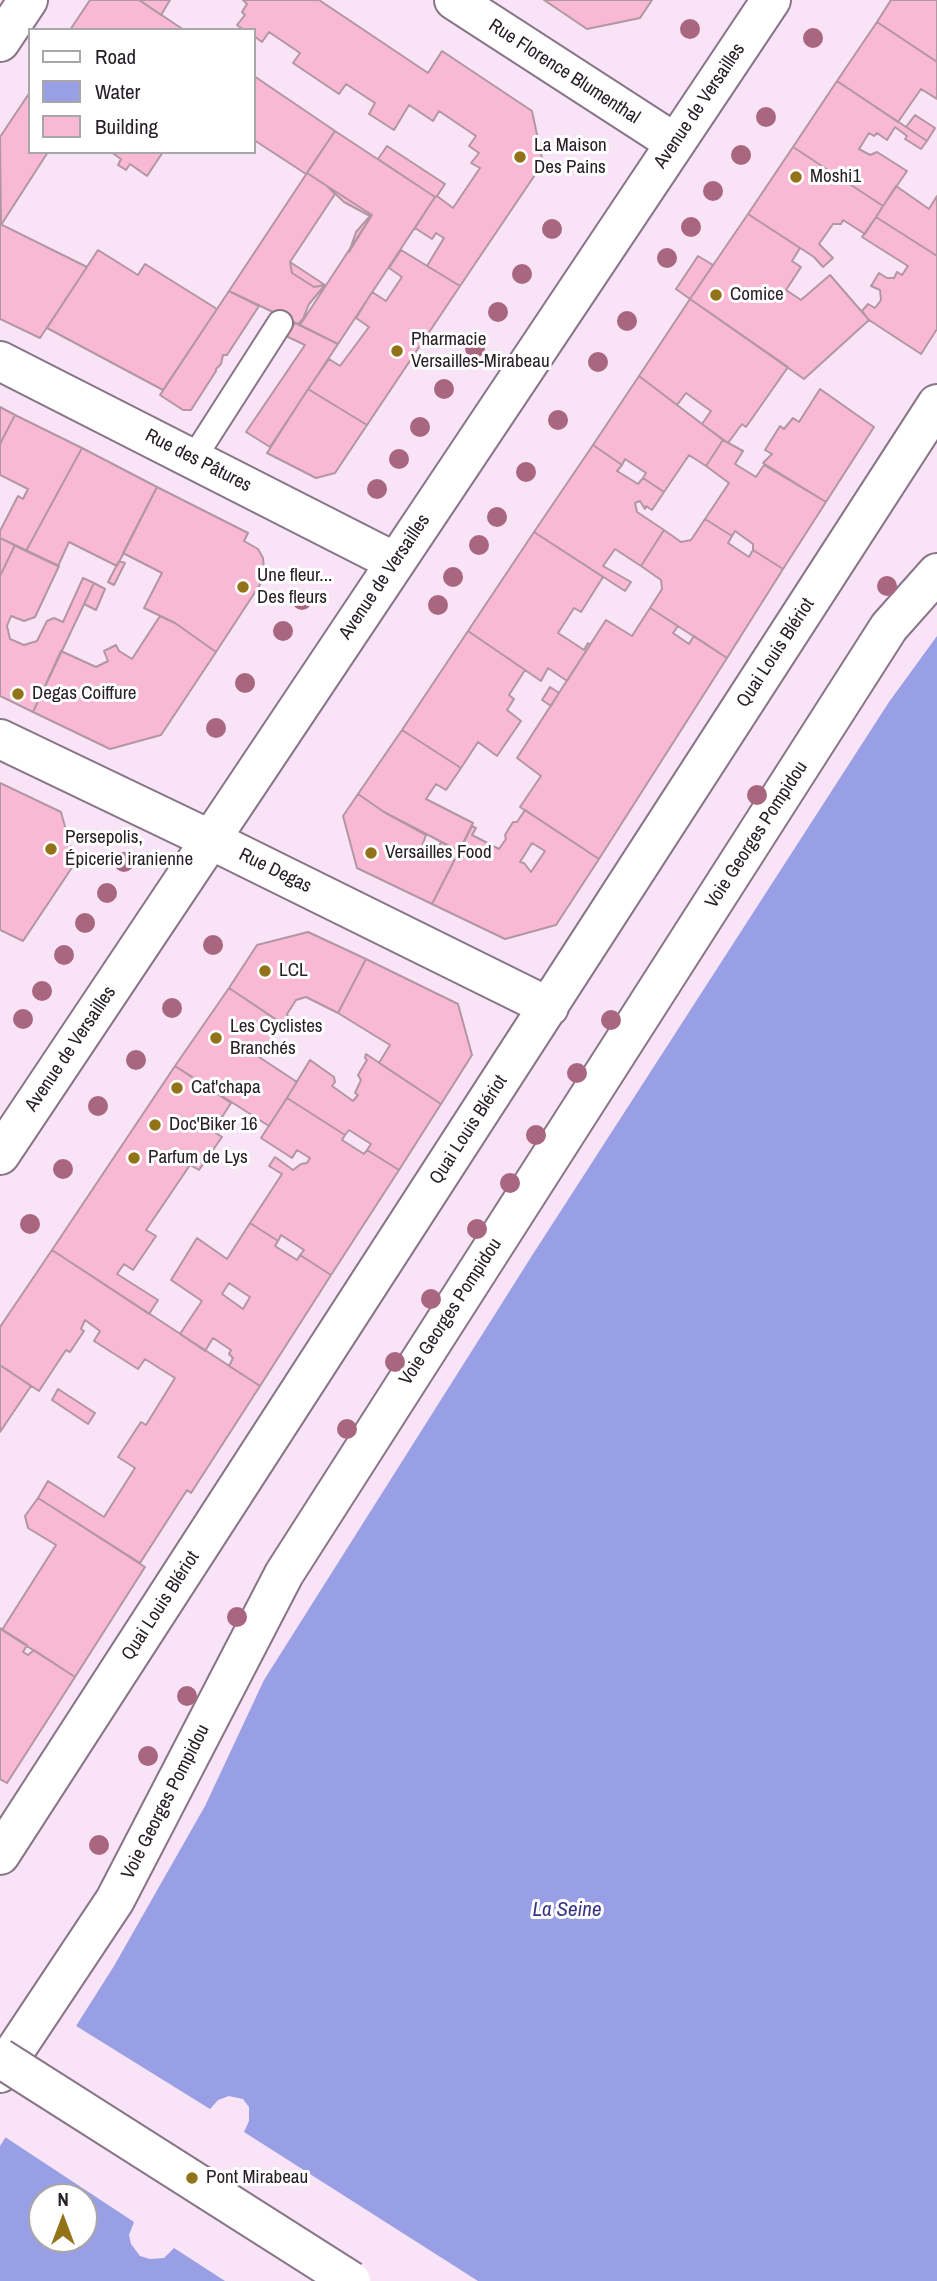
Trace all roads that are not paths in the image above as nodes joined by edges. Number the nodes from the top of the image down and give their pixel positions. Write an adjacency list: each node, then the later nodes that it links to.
1 (28, 0): 4 (main road)
2 (454, 0): 5 (main road, Rue Florence Blumenthal)
3 (771, 0): 5 (main road, Avenue de Versailles)
4 (0, 42)
5 (674, 143): 11 (main road, Avenue de Versailles)
6 (280, 323): 9 (lane)
7 (0, 361): 9 (main road, Rue des Pâtures)
8 (937, 404): 16 (main road, Quai Louis Blériot)
9 (193, 459): 11 (main road, Rue des Pâtures)
10 (937, 550): 13 (main road)
11 (395, 562): 15 (main road, Avenue de Versailles)
12 (937, 573): 13 (main road, Voie Georges Pompidou)
13 (889, 627): 20 (main road, Voie Georges Pompidou)
14 (0, 739): 15 (main road, Rue Degas)
15 (211, 840): 16 (main road, Rue Degas); 17 (main road, Avenue de Versailles)
16 (549, 1007): 18 (main road, Quai Louis Blériot)
17 (0, 1155)
18 (0, 1855)
19 (0, 2058): 21 (main road, bridge)
20 (0, 2073)
21 (351, 2281)

